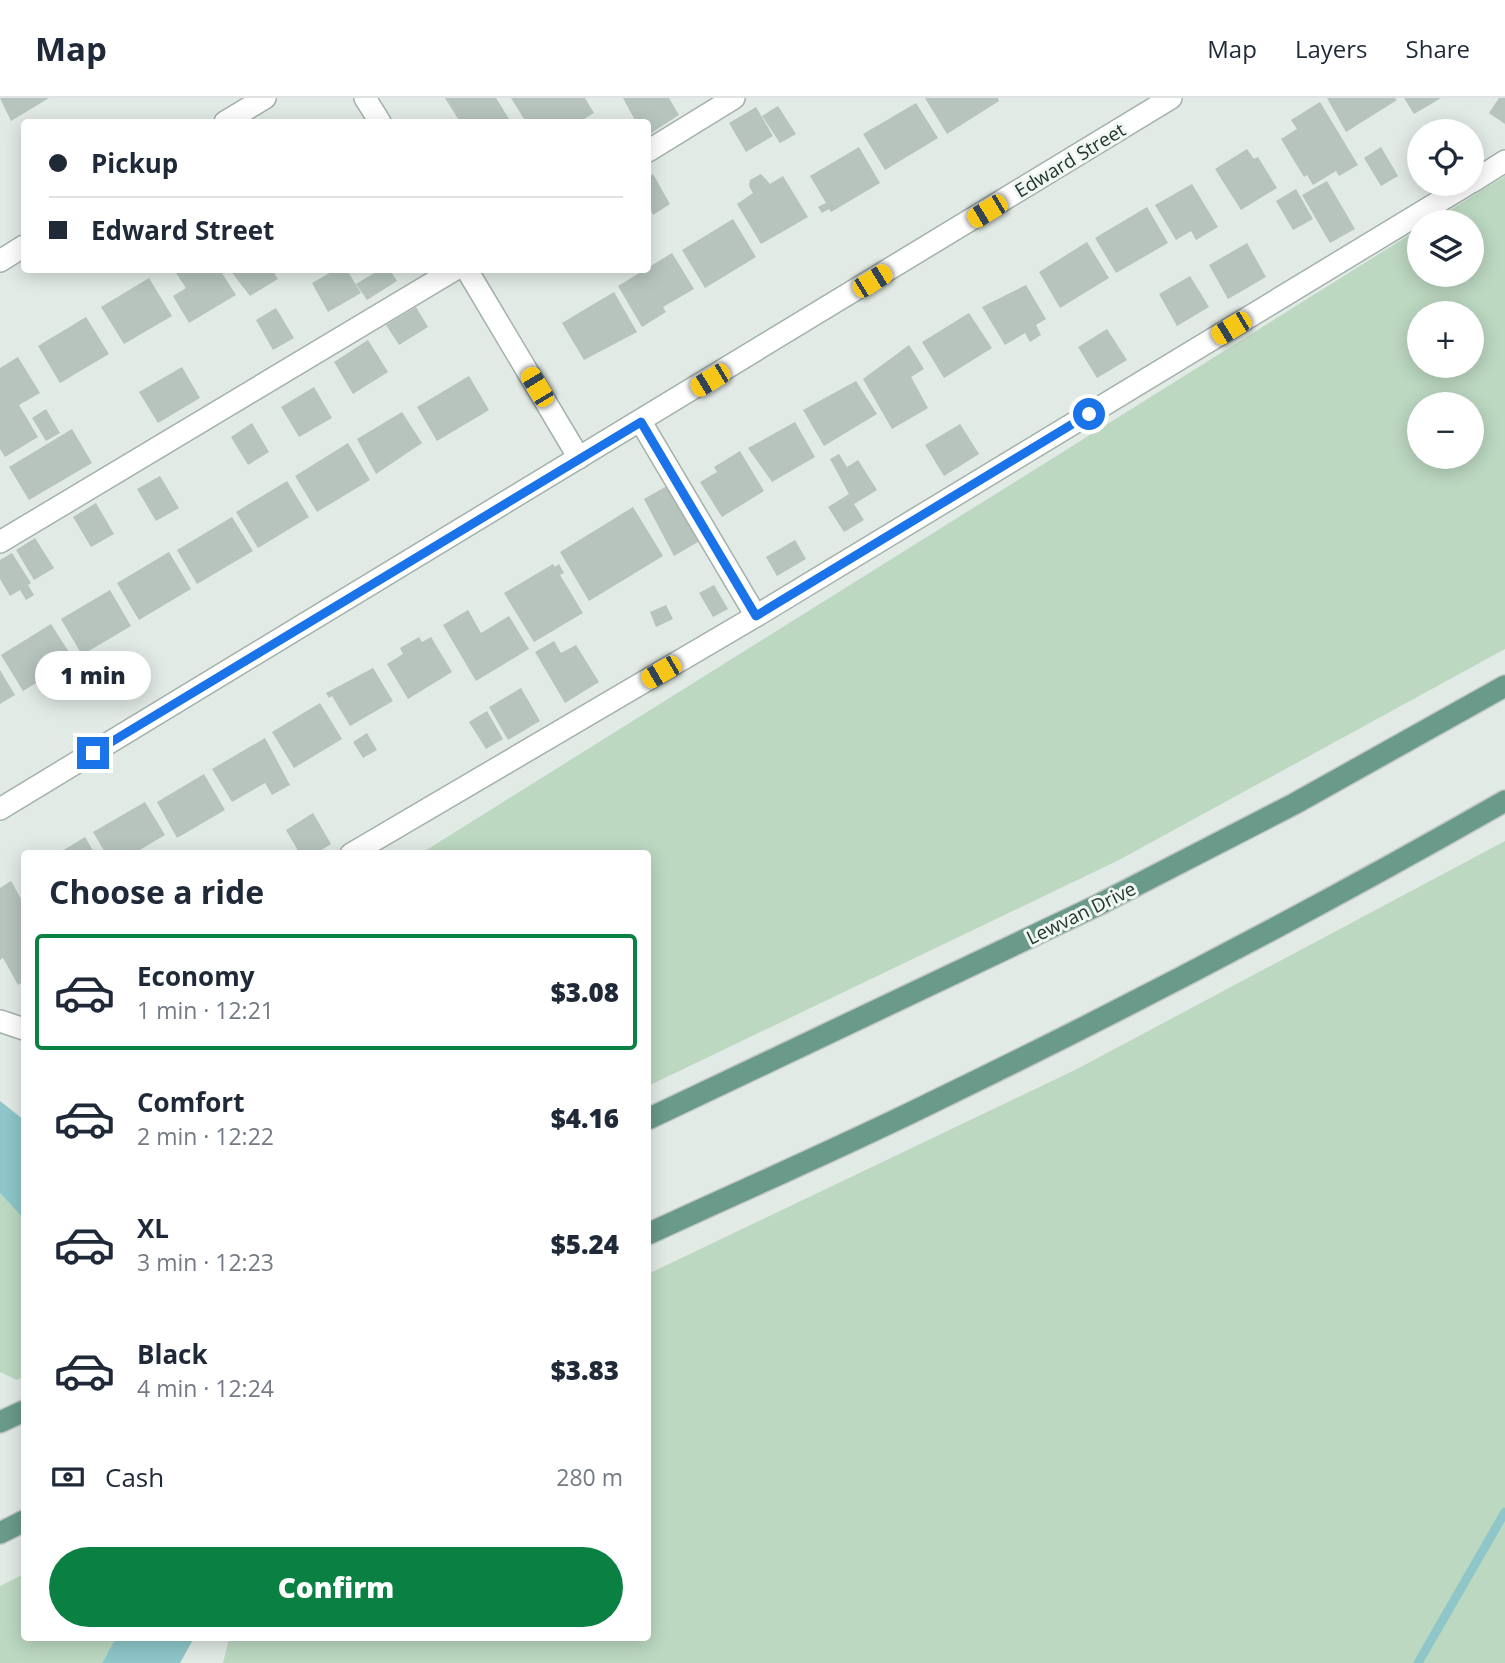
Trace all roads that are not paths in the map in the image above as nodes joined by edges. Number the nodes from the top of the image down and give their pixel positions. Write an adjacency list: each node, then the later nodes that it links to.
1 (265, 98): 5 (street)
2 (365, 98): 6 (street)
3 (734, 98): 7 (street)
4 (1171, 98): 15 (street, Edward Street)
5 (230, 119)
6 (378, 119)
7 (651, 149)
8 (1505, 162): 9 (street)
9 (1484, 175)
10 (1449, 196): 18 (street)
11 (21, 248): 12 (street)
12 (0, 261)
13 (449, 273): 17 (street)
14 (469, 273): 16 (street)
15 (641, 422): 16 (street, Edward Street); 18 (street)
16 (579, 458): 21 (street, Edward Street)
17 (0, 542)
18 (756, 616): 22 (street)
19 (1505, 686): 25 (main road, Lewvan Drive)
20 (1505, 802): 26 (main road)
21 (0, 809)
22 (358, 850)
23 (0, 1021): 24 (street)
24 (21, 1028)
25 (651, 1118)
26 (651, 1233)
27 (21, 1522): 28 (main road)
28 (0, 1532)

